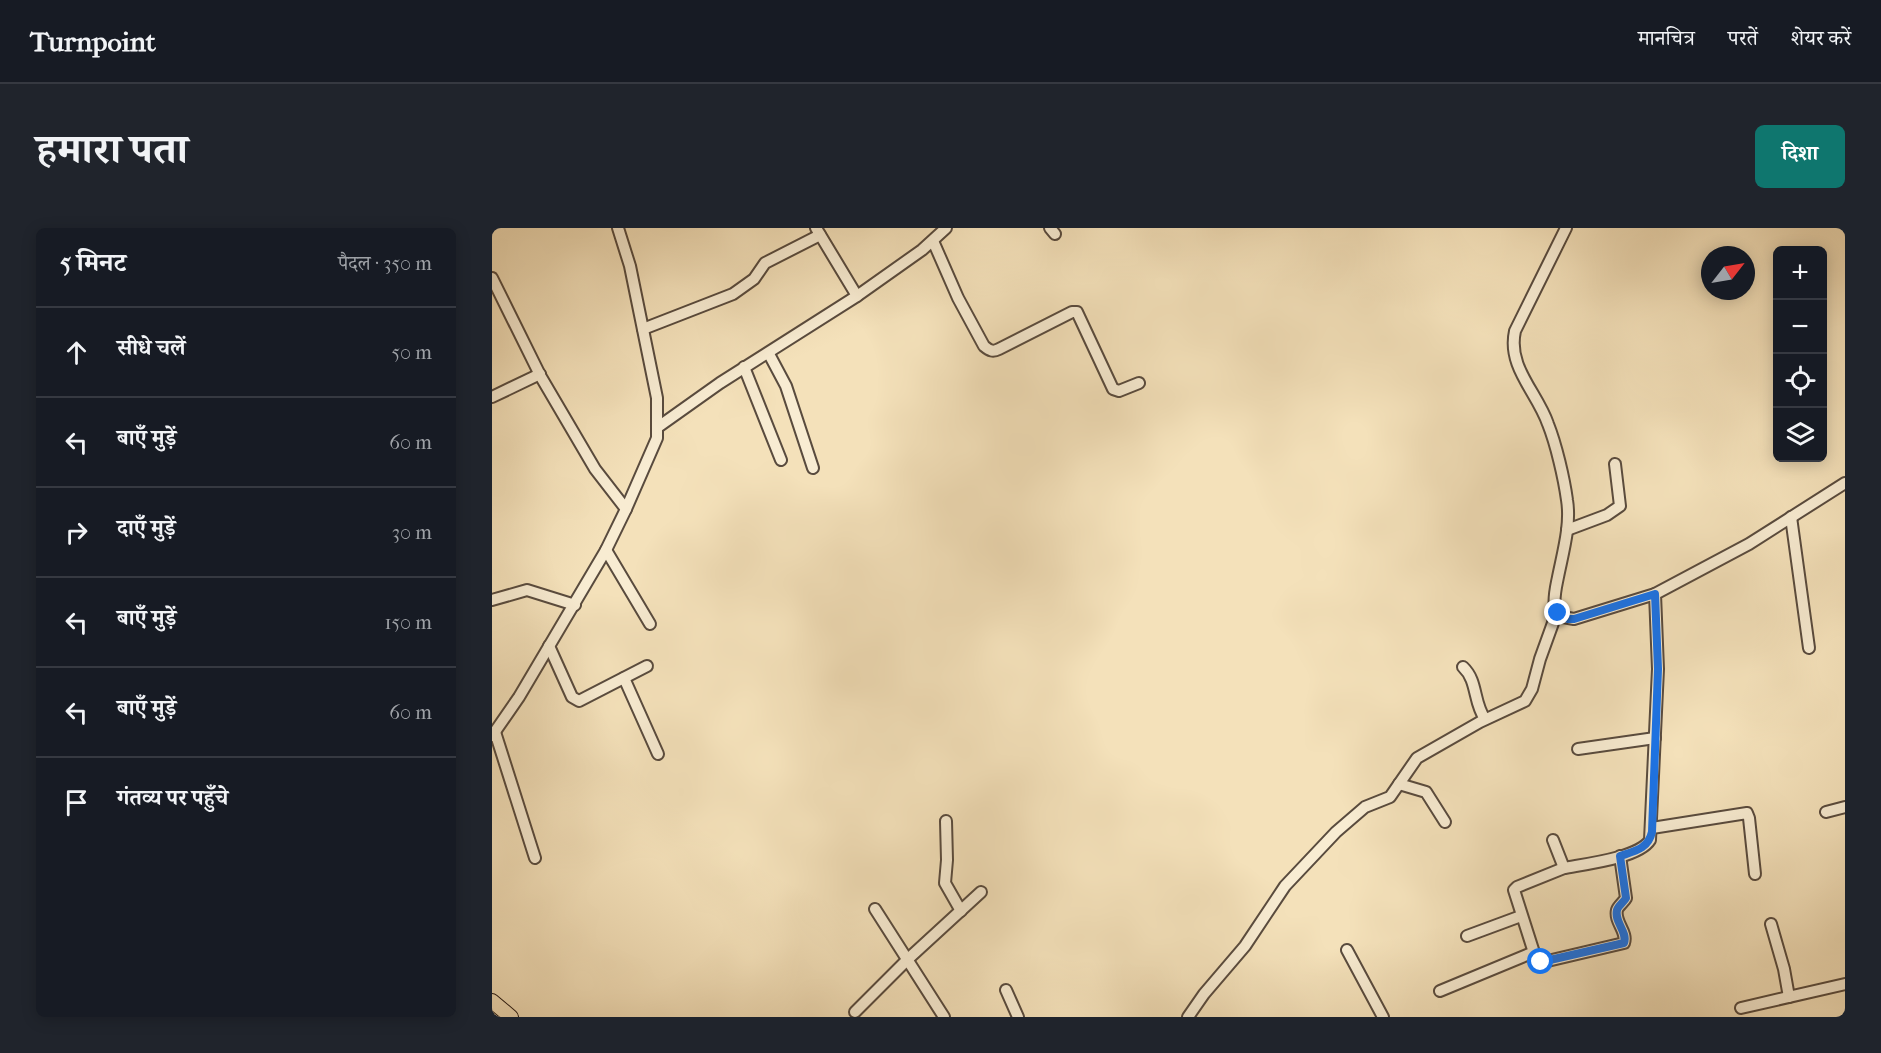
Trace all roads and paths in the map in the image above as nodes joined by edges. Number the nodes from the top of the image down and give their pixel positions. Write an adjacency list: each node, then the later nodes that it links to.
1 (618, 228): 9 (street)
2 (946, 228): 5 (street)
3 (1566, 228): 22 (street)
4 (818, 232): 7 (street); 9 (street)
5 (933, 241): 7 (street); 13 (street)
6 (492, 278): 8 (street)
7 (857, 296): 10 (street)
8 (497, 297): 12 (street)
9 (643, 329): 15 (street)
10 (769, 354): 11 (street); 18 (street)
11 (744, 367): 15 (street); 16 (street)
12 (540, 374): 14 (street); 20 (street)
13 (1139, 383)
14 (492, 397)
15 (658, 427): 20 (street)
16 (781, 459)
17 (1615, 464): 22 (street)
18 (813, 468)
19 (1845, 483): 21 (street)
20 (626, 509): 23 (street)
21 (1791, 517): 24 (street); 30 (street)
22 (1567, 530): 27 (street)
23 (606, 550): 26 (street); 28 (street)
24 (1655, 594): 27 (street); 36 (street)
25 (492, 600): 26 (street)
26 (575, 605): 29 (street)
27 (1555, 609): 34 (street)
28 (650, 624)
29 (549, 646): 33 (street); 35 (street)
30 (1809, 648)
31 (647, 666): 33 (street)
32 (1463, 667): 34 (street)
33 (624, 678): 38 (street)
34 (1485, 719): 39 (street)
35 (493, 734): 47 (street)
36 (1655, 738): 37 (street); 44 (street)
37 (1578, 749)
38 (658, 754)
39 (1399, 784): 43 (street); 69 (street)
40 (1845, 807): 41 (street)
41 (1826, 812)
42 (946, 821): 52 (street)
43 (1445, 822)
44 (1652, 828): 46 (street); 49 (street)
45 (1553, 840): 48 (street)
46 (1620, 856): 48 (street); 57 (street)
47 (535, 858)
48 (1564, 868): 53 (street)
49 (1755, 874)
50 (981, 892): 52 (street)
51 (874, 909): 58 (street)
52 (961, 910): 58 (street)
53 (1521, 916): 55 (street); 57 (street)
54 (1771, 924): 62 (street)
55 (1467, 936)
56 (1347, 950): 70 (street)
57 (1534, 952): 61 (street)
58 (908, 959): 65 (street); 67 (street)
59 (1845, 984): 62 (street)
60 (1006, 990): 68 (street)
61 (1440, 991)
62 (1789, 997): 64 (street)
63 (492, 1001): 66 (main road)
64 (1741, 1008)
65 (855, 1012)
66 (511, 1017)
67 (944, 1017)
68 (1018, 1017)
69 (1188, 1017)
70 (1383, 1017)

